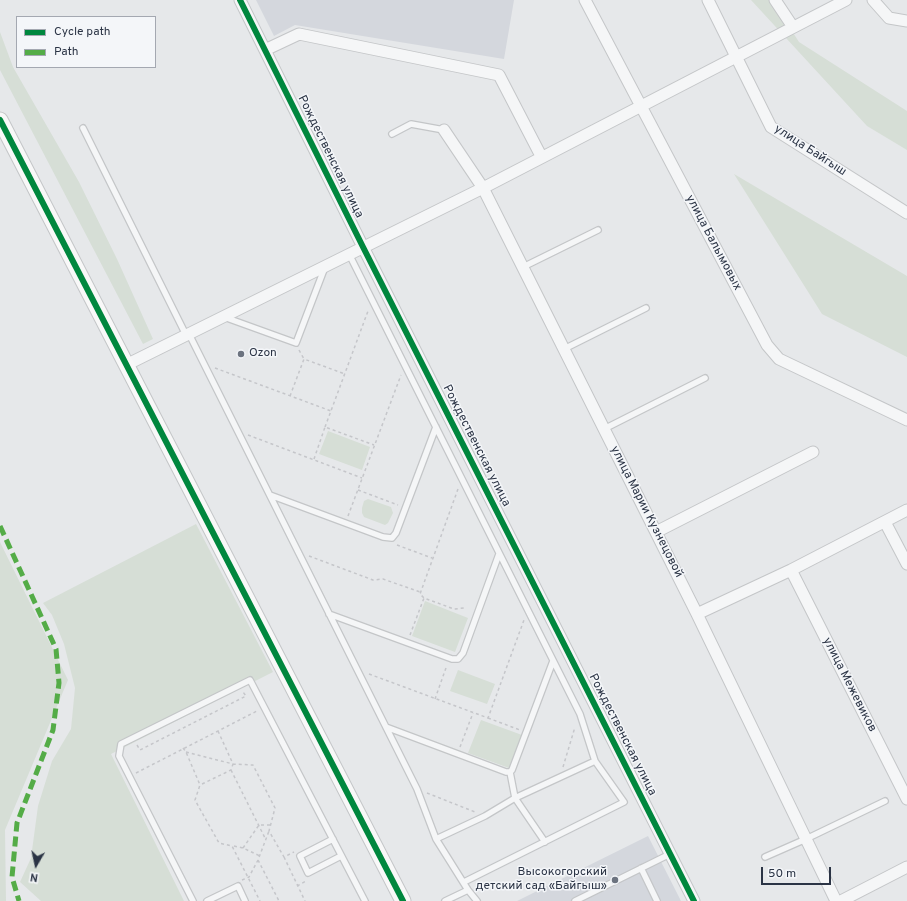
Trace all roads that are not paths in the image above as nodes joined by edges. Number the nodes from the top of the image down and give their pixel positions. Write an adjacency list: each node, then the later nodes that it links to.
1 (240, 0): 9 (street, Рождественская улица)
2 (585, 0): 11 (street, улица Балымовых)
3 (708, 0): 10 (street, улица Байгыш)
4 (775, 0): 8 (street)
5 (846, 0): 8 (street)
6 (873, 0): 7 (street)
7 (907, 22)
8 (793, 27): 10 (street)
9 (265, 50): 16 (street); 20 (street, Рождественская улица)
10 (735, 56): 11 (street); 18 (street, улица Байгыш)
11 (641, 105): 16 (street); 30 (street, улица Балымовых)
12 (0, 120): 28 (street)
13 (83, 128): 26 (lane)
14 (444, 130): 15 (lane); 17 (street, улица Марии Кузнецовой)
15 (392, 134)
16 (542, 156): 17 (street)
17 (483, 188): 20 (street); 23 (street, улица Марии Кузнецовой)
18 (907, 213)
19 (598, 230): 23 (lane)
20 (363, 247): 21 (street); 54 (street, Рождественская улица)
21 (349, 254): 22 (street); 31 (lane)
22 (326, 265): 25 (street); 25 (lane)
23 (523, 266): 27 (street, улица Марии Кузнецовой)
24 (646, 308): 27 (lane)
25 (222, 317): 26 (street)
26 (187, 334): 28 (street); 34 (lane)
27 (564, 349): 32 (street, улица Марии Кузнецовой)
28 (126, 365): 65 (street)
29 (705, 378): 32 (lane)
30 (907, 420)
31 (436, 427): 34 (lane); 38 (lane)
32 (604, 429): 37 (street, улица Марии Кузнецовой)
33 (813, 452): 37 (street)
34 (270, 495): 41 (lane)
35 (907, 510): 36 (street)
36 (885, 522): 39 (street); 40 (street)
37 (656, 532): 42 (street, улица Марии Кузнецовой)
38 (500, 554): 41 (lane); 43 (lane)
39 (907, 564)
40 (791, 570): 42 (street); 48 (street, улица Межевиков)
41 (329, 614): 44 (lane)
42 (697, 614): 52 (street, улица Марии Кузнецовой)
43 (553, 661): 45 (lane); 46 (lane)
44 (386, 727): 46 (lane); 51 (lane)
45 (594, 761): 47 (lane); 53 (lane)
46 (510, 772): 47 (lane)
47 (515, 798): 51 (lane); 53 (lane)
48 (907, 799)
49 (885, 801): 52 (lane)
50 (333, 839): 55 (lane); 55 (lane); 61 (lane)
51 (436, 839): 59 (lane)
52 (806, 839): 56 (lane); 71 (street, улица Марии Кузнецовой)
53 (545, 842): 59 (lane)
54 (670, 854): 58 (lane); 70 (street, Рождественская улица)
55 (342, 856): 64 (lane)
56 (765, 856)
57 (907, 867): 72 (street)
58 (641, 868): 68 (lane); 69 (lane)
59 (464, 882): 60 (lane)
60 (468, 890): 66 (lane); 67 (lane)
61 (193, 901)
62 (207, 901): 63 (lane)
63 (245, 901)
64 (365, 901)
65 (403, 901)
66 (445, 901)
67 (476, 901)
68 (575, 901)
69 (658, 901)
70 (694, 901)
71 (836, 901)
72 (841, 901)

